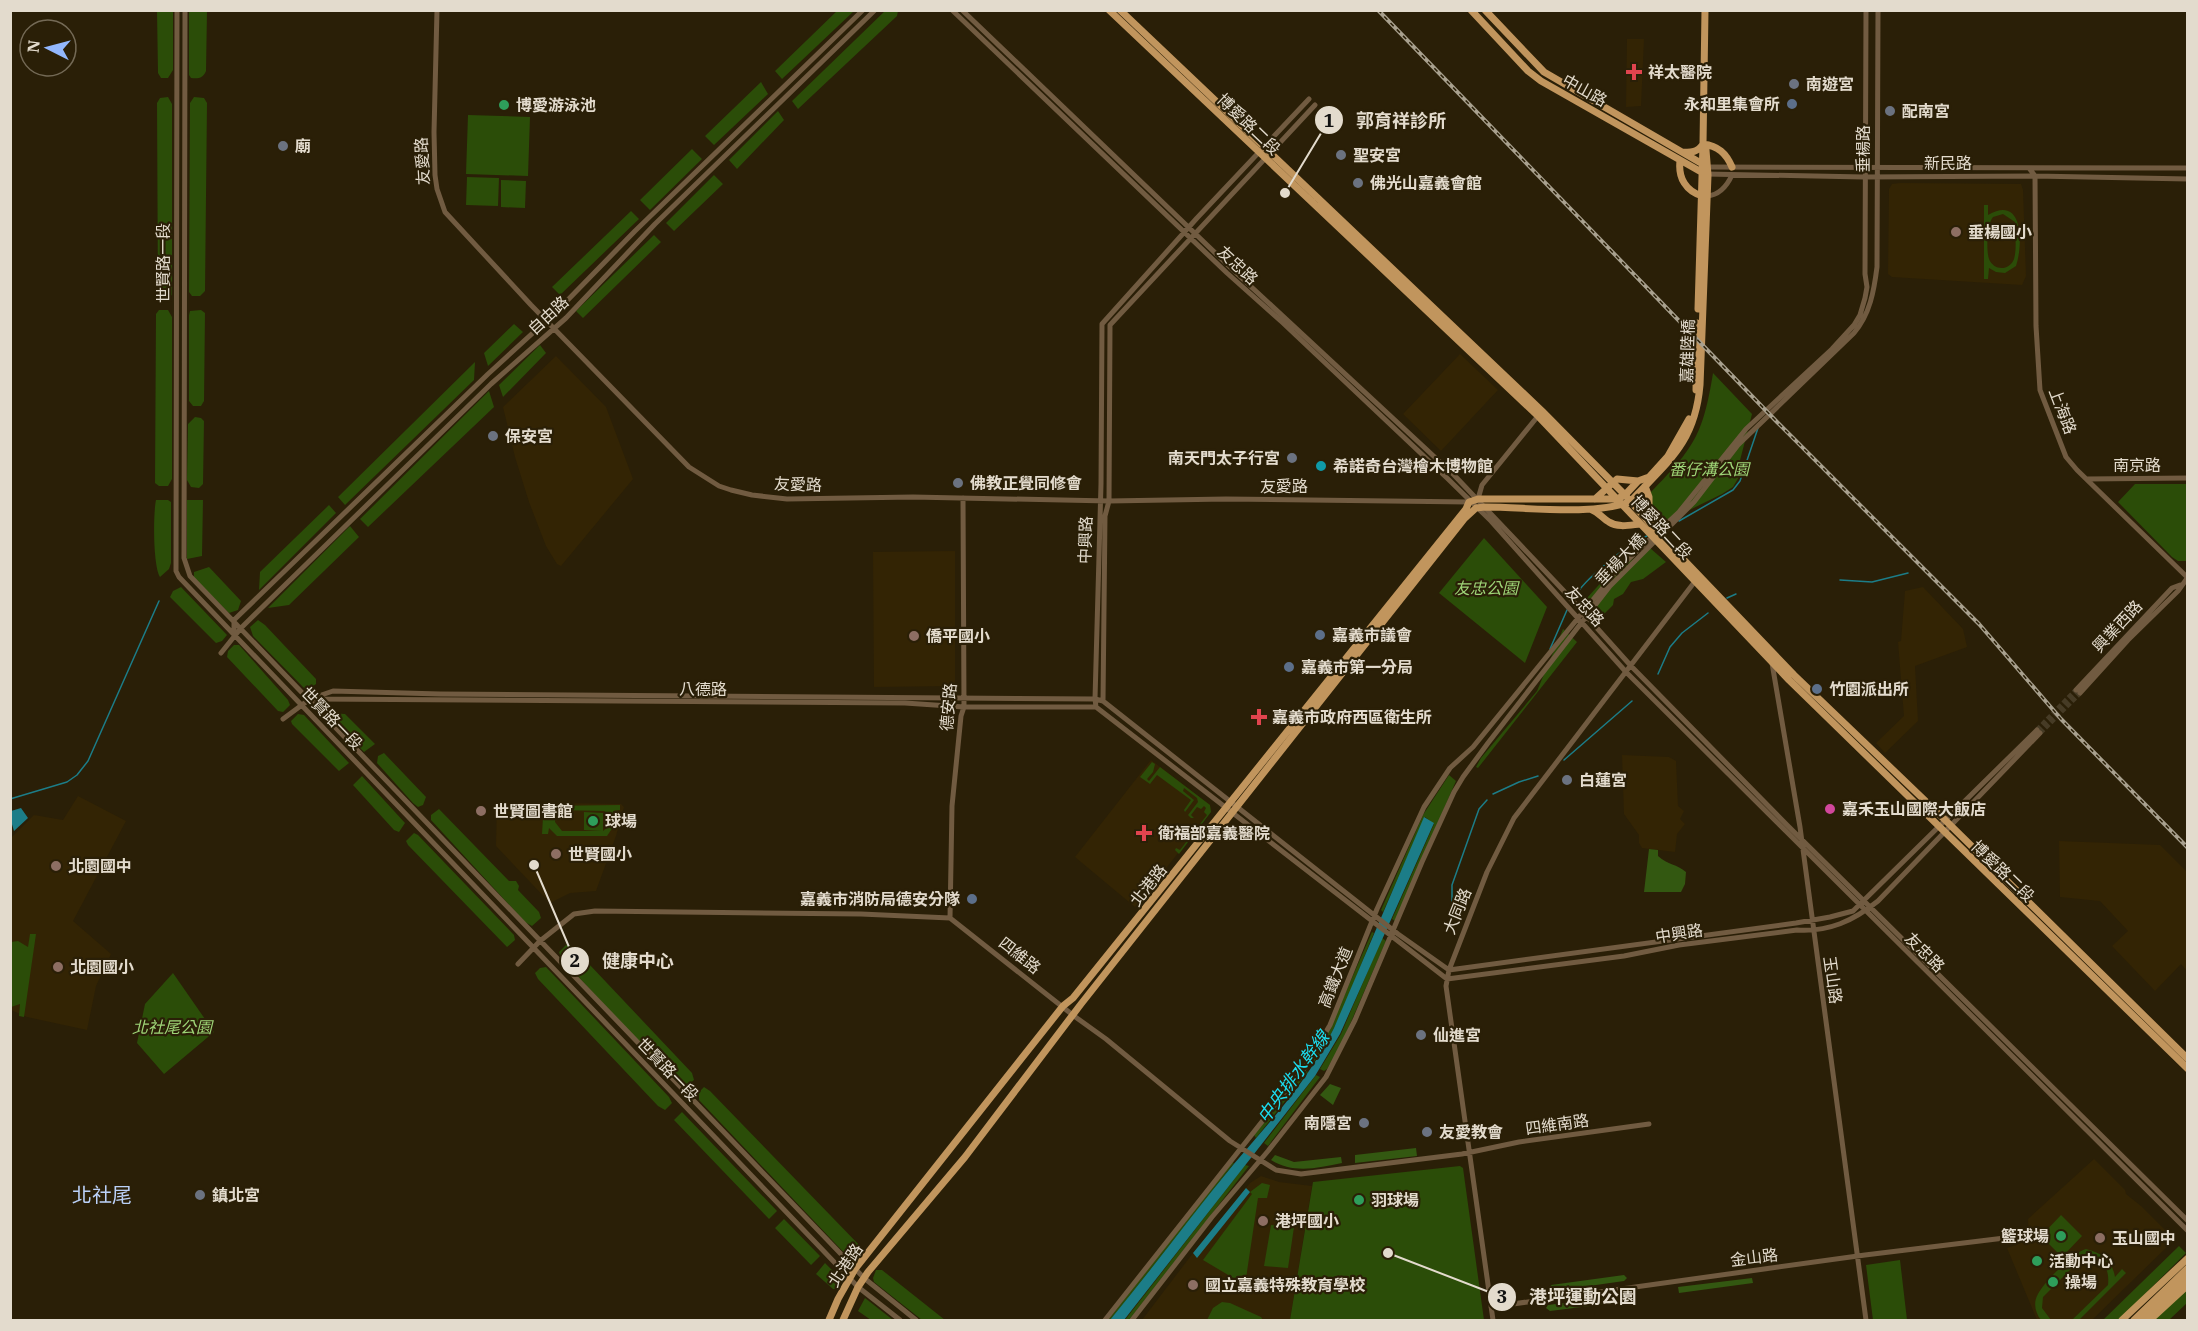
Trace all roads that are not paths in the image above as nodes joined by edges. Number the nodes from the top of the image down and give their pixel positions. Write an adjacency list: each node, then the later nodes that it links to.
1 (177, 10): 68 (street, 世賢路一段)
2 (186, 10): 66 (street, 世賢路一段)
3 (437, 10): 42 (street, 友愛路)
4 (863, 10): 42 (street, 自由路)
5 (875, 10): 43 (street, 自由路)
6 (952, 10): 38 (street, 友忠路)
7 (962, 10): 37 (street, 友忠路)
8 (1109, 10): 22 (main road, 博愛路二段)
9 (1120, 10): 20 (main road, 博愛路二段)
10 (1471, 10): 18 (main road, 中山路)
11 (1485, 10): 17 (main road, 中山路)
12 (1705, 10): 19 (main road, 嘉雄陸橋)
13 (1866, 10): 26 (street, 垂楊路)
14 (1878, 10): 27 (street, 垂楊路)
15 (1309, 99): 20 (street, 中興路)
16 (1315, 105): 23 (street, 中興路)
17 (1617, 113): 18 (main road); 21 (main road, 中山路)
18 (1611, 120): 25 (main road, 中山路)
19 (1703, 144): 21 (main road); 30 (main road, 嘉雄陸橋); 31 (main road)
20 (1264, 147): 22 (street, 中興路); 23 (main road, 博愛路二段)
21 (1682, 152): 30 (main road, 中山路)
22 (1258, 153): 24 (main road, 博愛路二段); 37 (street, 中興路)
23 (1271, 153): 24 (street, 中興路); 49 (main road, 博愛路二段)
24 (1265, 159): 39 (street, 中興路); 44 (main road, 博愛路二段)
25 (1680, 161): 30 (main road, 中山路); 36 (main road)
26 (1864, 168): 27 (street, 新民路); 31 (street, 新民路); 33 (street, 垂楊路)
27 (1877, 168): 28 (street, 新民路); 34 (street, 垂楊路)
28 (2029, 168): 29 (street, 新民路); 32 (street)
29 (2187, 168)
30 (1706, 170): 31 (street, 新民路); 36 (main road, 嘉雄陸橋)
31 (1732, 171): 33 (street, 新民路); 36 (street)
32 (2035, 176): 34 (street, 新民路); 35 (street, 新民路); 46 (street, 上海路)
33 (1864, 177): 34 (street, 新民路); 41 (street, 垂楊路)
34 (1877, 177): 41 (street, 垂楊路)
35 (2187, 179)
36 (1704, 196): 45 (main road, 嘉雄陸橋)
37 (1189, 227): 38 (street, 中興路); 39 (street, 友忠路)
38 (1185, 232): 40 (street, 友忠路); 55 (street, 中興路)
39 (1195, 232): 40 (street, 中興路); 52 (street, 友忠路)
40 (1190, 238): 56 (street, 中興路); 57 (street, 友忠路)
41 (1871, 287): 84 (street, 垂楊大橋); 99 (street, 垂楊大橋)
42 (547, 321): 43 (street, 友愛路); 66 (street, 自由路)
43 (554, 328): 51 (street, 友愛路); 67 (street, 自由路)
44 (1538, 416): 49 (main road, 博愛路二段); 52 (street)
45 (1650, 478): 48 (main road); 50 (main road, 嘉雄陸橋)
46 (2087, 478): 47 (street, 南京路); 64 (street, 上海路)
47 (2187, 478)
48 (1638, 481): 49 (main road); 54 (main road)
49 (1610, 485): 53 (main road); 54 (main road, 博愛路二段)
50 (1645, 486): 54 (main road, 嘉雄陸橋); 61 (main road)
51 (963, 498): 55 (street, 友愛路); 76 (street, 德安路)
52 (1478, 499): 53 (main road); 57 (main road); 58 (street, 友忠路)
53 (1594, 500): 54 (main road)
54 (1624, 500): 60 (main road); 61 (main road, 博愛路二段); 62 (main road, 博愛路二段)
55 (1100, 501): 56 (street, 友愛路); 77 (street, 中興路)
56 (1109, 501): 57 (street, 友愛路); 78 (street, 中興路)
57 (1469, 502): 59 (street, 友忠路); 85 (main road, 北港路)
58 (1485, 507): 59 (main road); 60 (main road); 72 (street, 友忠路)
59 (1476, 508): 73 (street, 友忠路); 86 (main road, 北港路)
60 (1590, 509): 62 (main road)
61 (1643, 515): 63 (main road, 博愛路二段)
62 (1640, 524): 63 (main road, 博愛路二段)
63 (1651, 529): 65 (main road, 博愛路二段)
64 (2187, 578): 74 (street, 興業西路)
65 (1697, 579): 69 (main road, 博愛路二段); 71 (main road, 博愛路二段); 72 (street, 大同路)
66 (234, 620): 67 (street, 世賢路一段); 68 (street)
67 (241, 628): 68 (street, 自由路); 75 (street, 世賢路一段)
68 (234, 636): 70 (street, 自由路); 79 (street, 世賢路一段)
69 (1766, 645): 71 (street, 玉山路); 89 (main road, 博愛路二段)
70 (221, 653)
71 (1772, 663): 90 (main road, 博愛路二段); 91 (street, 玉山路)
72 (1631, 666): 73 (street, 大同路); 91 (street, 友忠路)
73 (1626, 672): 92 (street, 友忠路); 105 (street, 大同路)
74 (2078, 691)
75 (310, 699): 76 (street, 八德路); 79 (street); 80 (street, 八德路); 102 (street, 世賢路一段)
76 (964, 699): 77 (street, 八德路); 80 (street, 德安路)
77 (1095, 699): 78 (street, 八德路); 81 (street, 中興路)
78 (1102, 701): 81 (street); 85 (street)
79 (300, 705): 82 (street); 103 (street, 世賢路一段)
80 (964, 707): 81 (street, 八德路); 96 (street, 德安路)
81 (1096, 707): 87 (street)
82 (283, 719)
83 (2039, 731): 89 (street)
84 (1450, 768): 95 (street, 高鐵大道)
85 (1231, 801): 86 (street); 87 (main road, 北港路)
86 (1238, 807): 88 (main road, 北港路); 95 (street)
87 (1225, 809): 88 (street); 107 (main road, 北港路)
88 (1232, 814): 98 (street); 108 (main road, 北港路)
89 (1948, 823): 90 (street, 中興路); 109 (main road, 博愛路二段)
90 (1941, 829): 93 (street, 中興路); 94 (street, 中興路); 110 (main road, 博愛路二段)
91 (1802, 840): 92 (street, 玉山路); 93 (street, 友忠路)
92 (1802, 847): 93 (street, 友忠路); 97 (street, 玉山路)
93 (1862, 903): 94 (street, 友忠路); 97 (street, 中興路)
94 (1868, 909): 100 (street, 中興路); 115 (street, 友忠路); 116 (street, 友忠路)
95 (1377, 916): 98 (street, 高鐵大道); 99 (street)
96 (950, 918): 102 (street); 107 (street, 四維路)
97 (1811, 921): 100 (street, 玉山路); 105 (street, 中興路)
98 (1374, 923): 101 (street); 112 (street, 高鐵大道)
99 (1392, 929): 101 (street); 105 (street)
100 (1812, 931): 106 (street, 中興路); 118 (street, 玉山路)
101 (1390, 936): 106 (street); 114 (street)
102 (540, 941): 103 (street); 121 (street, 世賢路一段)
103 (533, 948): 104 (street); 123 (street, 世賢路一段)
104 (518, 964)
105 (1449, 970): 106 (street, 大同路)
106 (1447, 980): 113 (street, 大同路)
107 (1063, 1006): 108 (street, 四維路); 121 (main road, 北港路)
108 (1074, 1016): 112 (street, 四維路); 124 (main road, 北港路)
109 (2187, 1059)
110 (2187, 1069)
111 (1649, 1124): 113 (street, 四維南路)
112 (1241, 1148): 114 (street, 四維路); 132 (street, 高鐵大道)
113 (1469, 1152): 114 (street, 四維路); 127 (street, 大同路)
114 (1257, 1159): 133 (street)
115 (2187, 1221)
116 (2187, 1231)
117 (2021, 1236): 118 (street, 金山路)
118 (1857, 1257): 127 (street, 金山路); 135 (street, 玉山路)
119 (2187, 1257): 136 (main road)
120 (2187, 1268): 137 (main road)
121 (855, 1269): 123 (main road, 北港路); 124 (street, 世賢路一段)
122 (2187, 1276): 138 (main road)
123 (849, 1278): 126 (street, 世賢路一段); 128 (main road, 北港路)
124 (864, 1278): 126 (main road, 北港路); 131 (street, 世賢路一段)
125 (2187, 1285): 139 (main road)
126 (858, 1287): 129 (main road, 北港路); 130 (street, 世賢路一段)
127 (1491, 1307): 134 (street, 大同路)
128 (829, 1320)
129 (843, 1320)
130 (900, 1320)
131 (916, 1320)
132 (1105, 1320)
133 (1132, 1320)
134 (1493, 1320)
135 (1866, 1320)
136 (2122, 1320)
137 (2134, 1320)
138 (2141, 1320)
139 (2150, 1320)

